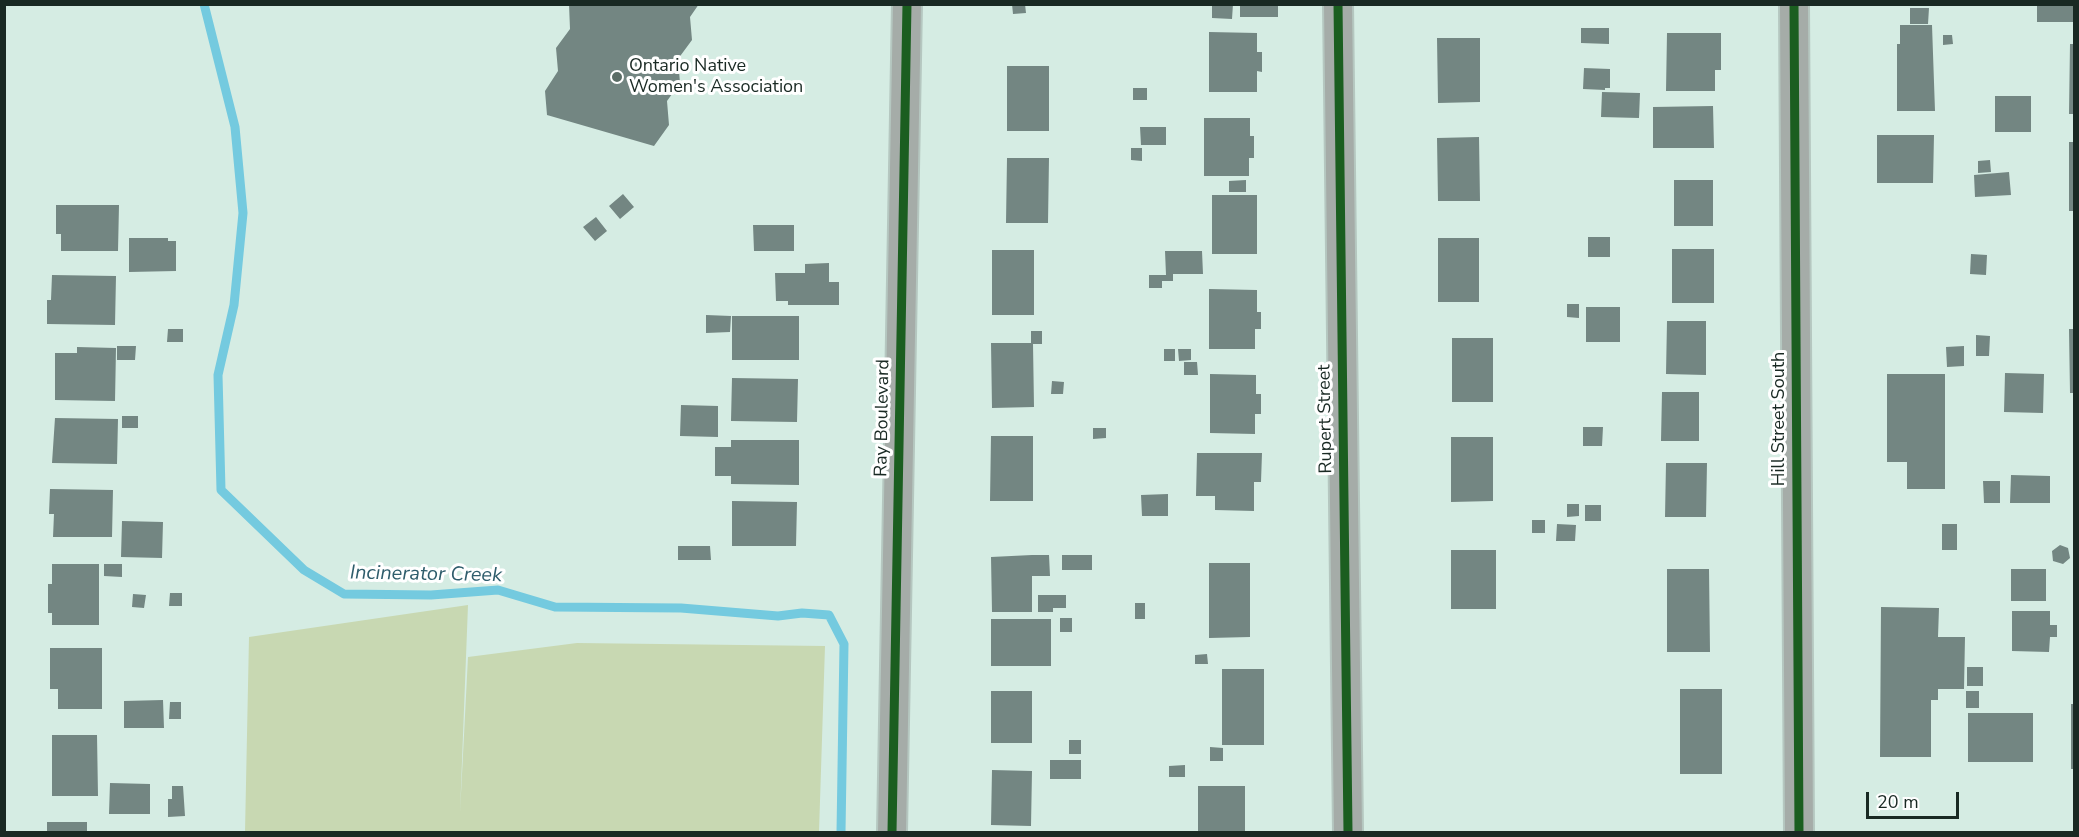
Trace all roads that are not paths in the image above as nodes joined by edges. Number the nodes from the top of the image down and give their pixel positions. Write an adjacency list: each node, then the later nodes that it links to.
1 (907, 4): 4 (street, Ray Boulevard)
2 (1338, 4): 5 (street, Rupert Street)
3 (1794, 4): 6 (street, Hill Street South)
4 (892, 832)
5 (1348, 832)
6 (1799, 832)

